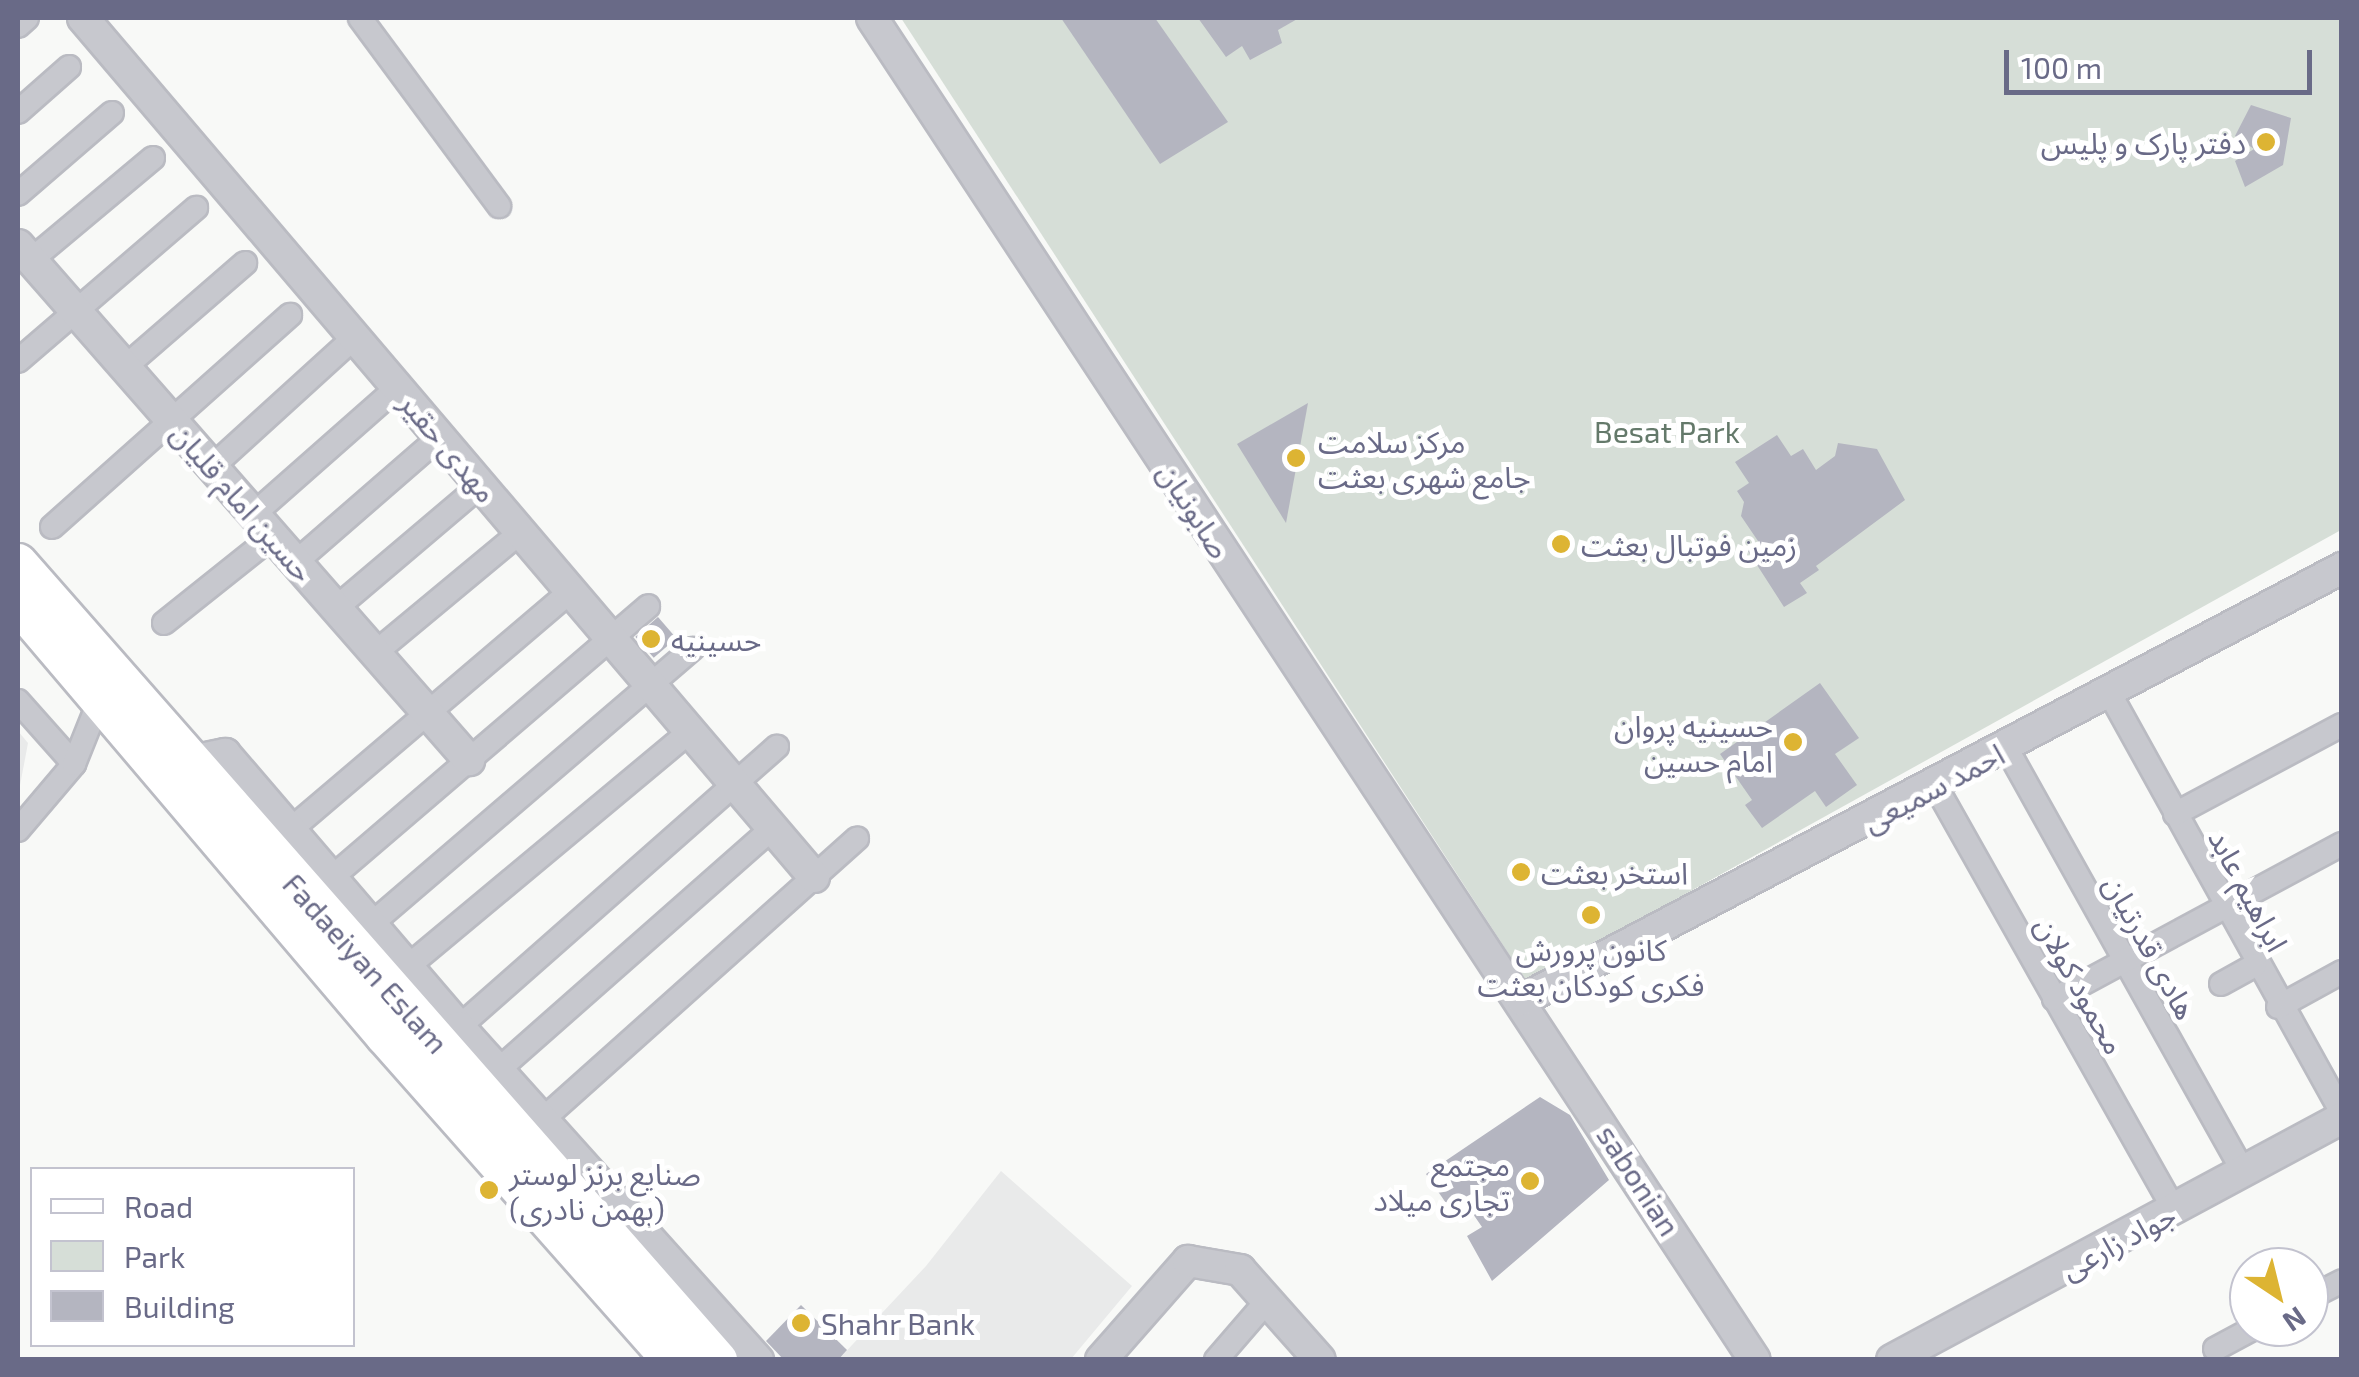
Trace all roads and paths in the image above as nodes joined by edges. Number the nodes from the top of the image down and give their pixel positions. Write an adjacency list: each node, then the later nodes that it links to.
1 (28, 18): 5 (street)
2 (83, 18): 17 (street, مهدی حقیر)
3 (360, 18): 11 (street)
4 (872, 18): 69 (street, صابونیان)
5 (18, 26)
6 (69, 67): 7 (street)
7 (18, 112)
8 (112, 113): 10 (street)
9 (153, 158): 13 (street)
10 (18, 194)
11 (498, 206)
12 (196, 208): 15 (street)
13 (24, 253): 15 (street, حسین امام قلیان)
14 (245, 263): 19 (street)
15 (75, 310): 18 (street); 19 (street, حسین امام قلیان)
16 (290, 314): 21 (street)
17 (356, 338): 20 (street, مهدی حقیر); 23 (street)
18 (18, 361)
19 (125, 367): 21 (street, حسین امام قلیان)
20 (398, 387): 22 (street, مهدی حقیر); 25 (street)
21 (170, 419): 23 (street, حسین امام قلیان); 26 (street)
22 (440, 437): 24 (street, مهدی حقیر); 28 (street)
23 (212, 466): 25 (street, حسین امام قلیان)
24 (481, 485): 27 (street, مهدی حقیر); 34 (street)
25 (263, 525): 28 (street, حسین امام قلیان); 35 (street)
26 (52, 526)
27 (521, 532): 31 (street, مهدی حقیر); 38 (street)
28 (296, 562): 34 (street, حسین امام قلیان)
29 (18, 563): 49 (main road, Fadaeiyan Eslam)
30 (2342, 568): 40 (street, احمد سمیعی)
31 (571, 591): 36 (street, مهدی حقیر); 43 (street)
32 (18, 604): 41 (main road)
33 (648, 606): 36 (street)
34 (336, 608): 38 (street, حسین امام قلیان)
35 (164, 622)
36 (610, 638): 39 (street, مهدی حقیر); 48 (street)
37 (692, 649): 39 (street)
38 (375, 653): 43 (street, حسین امام قلیان)
39 (652, 686): 45 (street, مهدی حقیر); 63 (street)
40 (2110, 694): 47 (street, احمد سمیعی); 54 (street, ابراهیم عابد)
41 (100, 699): 50 (street); 73 (main road)
42 (18, 701): 50 (street)
43 (427, 712): 48 (street, حسین امام قلیان); 57 (street)
44 (2342, 725): 54 (street)
45 (690, 731): 51 (street, مهدی حقیر); 66 (street)
46 (777, 747): 51 (street)
47 (2007, 749): 52 (street, احمد سمیعی); 64 (street, هادی قدرتیان)
48 (469, 760): 61 (street)
49 (187, 762): 53 (main road, Fadaeiyan Eslam); 57 (street)
50 (74, 764): 56 (street)
51 (734, 782): 55 (street, مهدی حقیر); 72 (street)
52 (1936, 787): 69 (street, احمد سمیعی); 70 (street, محمود کولان)
53 (226, 805): 73 (main road); 84 (main road, Fadaeiyan Eslam)
54 (2174, 814): 62 (street, ابراهیم عابد)
55 (773, 828): 60 (street, مهدی حقیر); 74 (street)
56 (18, 830)
57 (289, 831): 61 (street)
58 (857, 838): 60 (street)
59 (2342, 844): 62 (street)
60 (814, 876): 76 (street)
61 (330, 880): 63 (street)
62 (2223, 904): 64 (street); 65 (street, ابراهیم عابد)
63 (369, 926): 66 (street)
64 (2124, 960): 70 (street); 77 (street, هادی قدرتیان)
65 (2256, 965): 68 (street); 71 (street, ابراهیم عابد)
66 (406, 968): 72 (street)
67 (2342, 972): 71 (street)
68 (2221, 984)
69 (1522, 1000): 88 (street, sabonian)
70 (2054, 1000): 78 (street, محمود کولان)
71 (2278, 1007): 75 (street, ابراهیم عابد)
72 (458, 1028): 74 (street)
73 (385, 1036): 83 (main road)
74 (498, 1071): 76 (street)
75 (2342, 1115): 77 (street, جواد زارعی)
76 (541, 1121): 85 (street)
77 (2244, 1173): 78 (street, جواد زارعی)
78 (2175, 1211): 89 (street, جواد زارعی)
79 (1267, 1301): 82 (street); 86 (street); 87 (street)
80 (2229, 1342): 81 (street)
81 (2215, 1350)
82 (1311, 1356)
83 (672, 1360)
84 (718, 1360)
85 (758, 1360)
86 (1102, 1360)
87 (1216, 1360)
88 (1755, 1360)
89 (1892, 1360)

